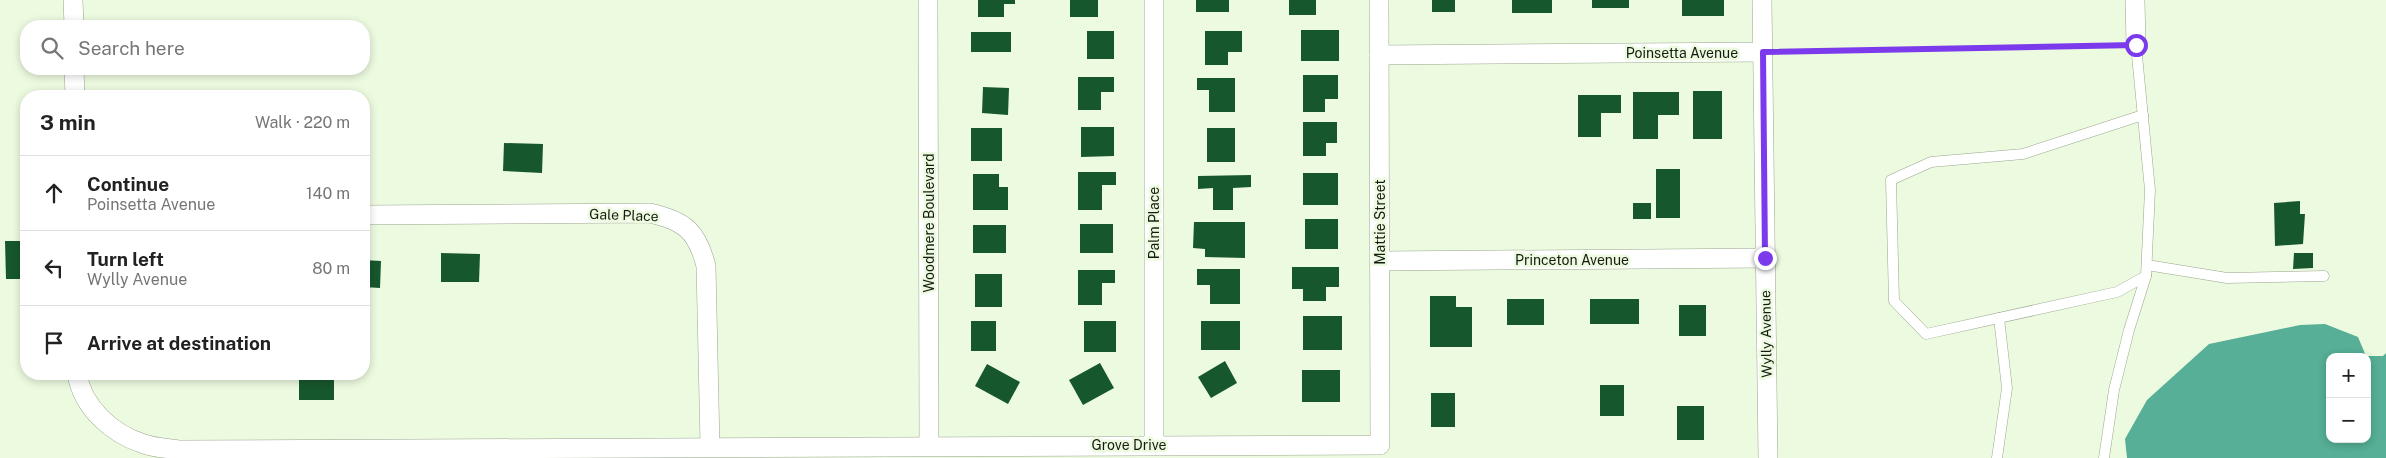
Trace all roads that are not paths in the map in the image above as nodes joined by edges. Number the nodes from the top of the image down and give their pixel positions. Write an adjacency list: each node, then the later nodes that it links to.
1 (73, 0): 7 (street)
2 (928, 0): 24 (street, Woodmere Boulevard)
3 (1154, 0): 21 (street, Palm Place)
4 (1379, 0): 10 (street, Mattie Street)
5 (1762, 0): 9 (street, Wylly Avenue)
6 (2135, 0): 8 (street)
7 (74, 20)
8 (2136, 45): 13 (lane)
9 (1763, 52): 10 (street, Poinsetta Avenue); 15 (street, Wylly Avenue)
10 (1379, 55): 16 (street, Mattie Street)
11 (74, 75): 12 (street)
12 (75, 90)
13 (2143, 115): 17 (lane); 19 (lane)
14 (370, 215): 23 (street, Gale Place)
15 (1765, 258): 16 (street, Princeton Avenue); 25 (street, Wylly Avenue)
16 (1380, 261): 22 (street, Mattie Street)
17 (2146, 270): 18 (lane); 19 (lane); 27 (lane)
18 (2324, 276)
19 (1999, 318): 26 (lane)
20 (79, 380): 23 (street, Grove Drive)
21 (1154, 445): 22 (street, Grove Drive); 24 (street, Grove Drive)
22 (1380, 445)
23 (710, 446): 24 (street, Grove Drive)
24 (929, 446)
25 (1768, 458)
26 (1997, 458)
27 (2104, 458)

